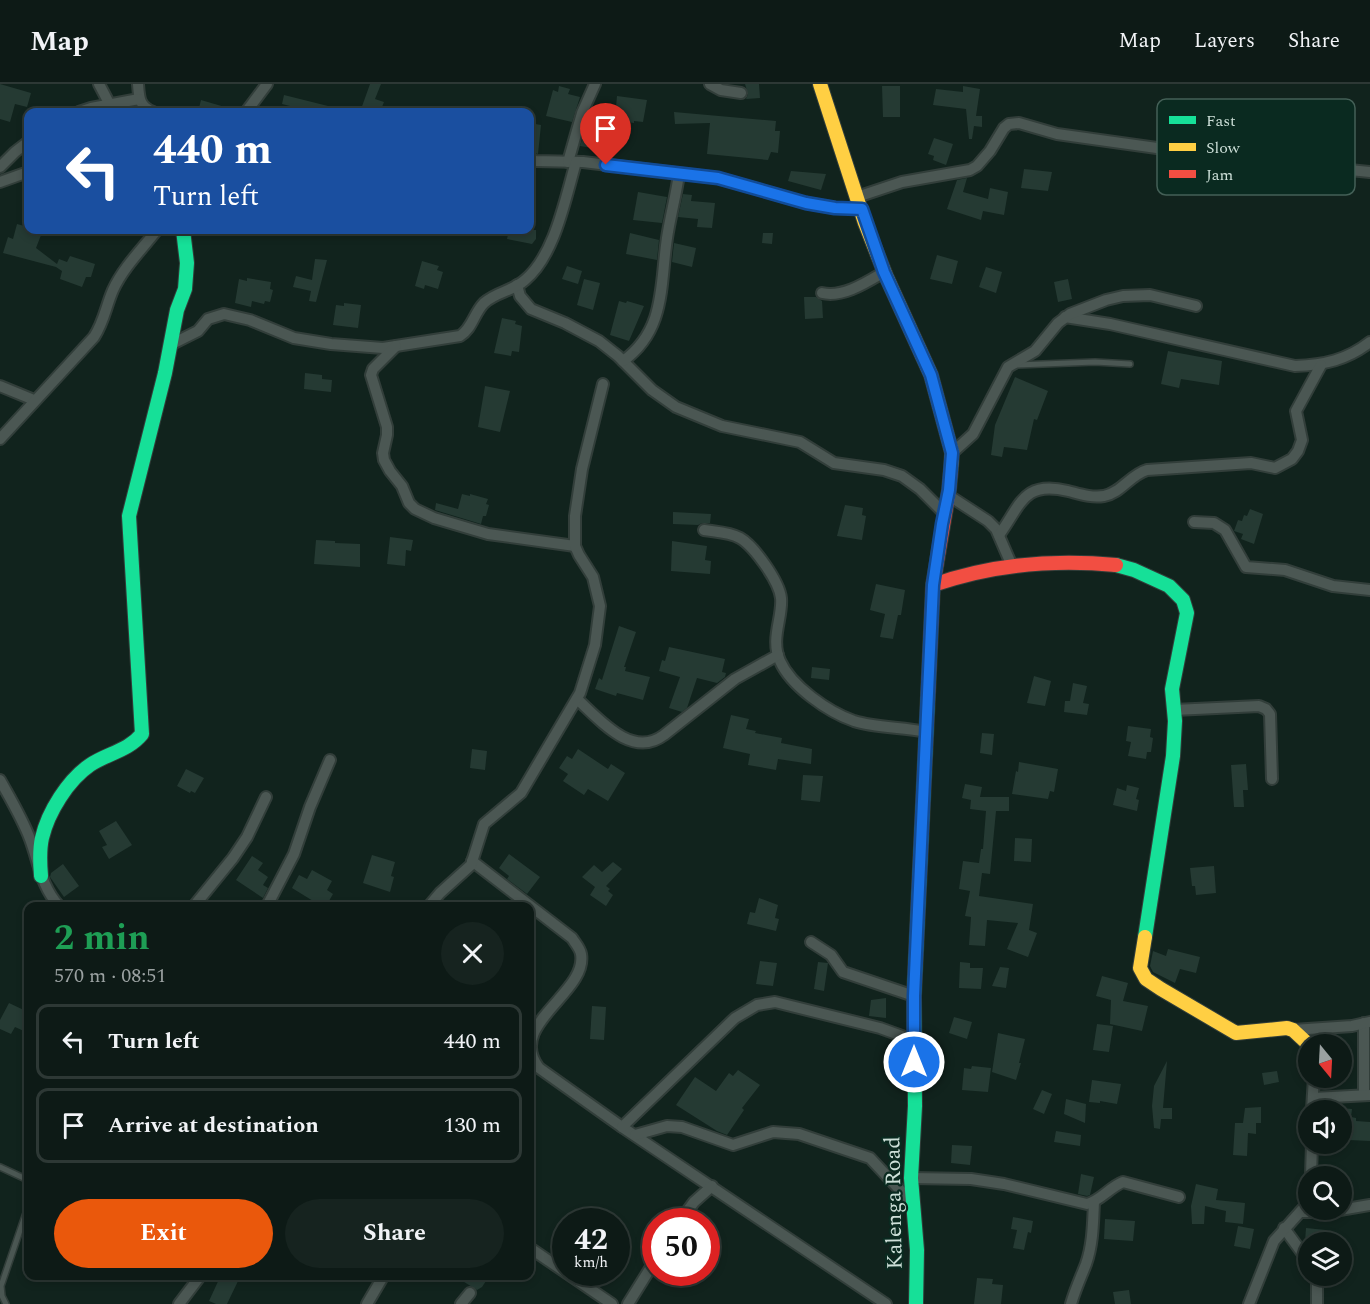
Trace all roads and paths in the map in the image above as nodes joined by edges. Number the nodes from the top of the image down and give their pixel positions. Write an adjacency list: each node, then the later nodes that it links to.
1 (99, 84): 9 (street)
2 (138, 84): 8 (street)
3 (267, 84): 12 (street)
4 (595, 84): 16 (street)
5 (710, 84): 7 (street)
6 (824, 85): 23 (street, Kalenga Road)
7 (741, 93)
8 (139, 99): 9 (street); 11 (street)
9 (110, 105): 10 (street)
10 (98, 108)
11 (146, 108)
12 (249, 108)
13 (24, 145): 17 (street)
14 (1157, 148): 23 (street)
15 (534, 159): 16 (street)
16 (572, 162): 21 (street); 27 (street)
17 (0, 167)
18 (1355, 170): 19 (street)
19 (1370, 172)
20 (24, 173): 22 (street)
21 (679, 174): 23 (street); 34 (street)
22 (0, 182)
23 (859, 203): 26 (street, Kalenga Road)
24 (154, 234): 40 (street)
25 (183, 234): 32 (street)
26 (884, 272): 28 (street); 42 (street, Kalenga Road)
27 (517, 285): 33 (street); 34 (street)
28 (822, 293)
29 (1196, 306): 30 (street)
30 (1065, 317): 36 (street); 37 (street)
31 (1370, 342): 36 (street)
32 (170, 345): 33 (street); 61 (street)
33 (396, 346): 48 (street)
34 (623, 361): 44 (street)
35 (1130, 364): 37 (lane)
36 (1321, 365): 47 (street)
37 (1010, 366): 42 (street)
38 (603, 384): 48 (street)
39 (0, 386): 40 (street)
40 (34, 400): 41 (street)
41 (0, 439)
42 (952, 453): 43 (street, Kalenga Road)
43 (948, 495): 44 (street, Kalenga Road); 47 (street)
44 (944, 513): 50 (street, Kalenga Road)
45 (1194, 522): 51 (street)
46 (704, 530): 52 (street)
47 (999, 535): 49 (street)
48 (575, 546): 53 (street)
49 (1012, 566): 50 (street); 54 (street)
50 (933, 585): 55 (street, Kalenga Road)
51 (1370, 590)
52 (778, 655): 53 (street); 55 (street)
53 (577, 699): 60 (street)
54 (1174, 710): 57 (street); 71 (street)
55 (926, 732): 69 (street, Kalenga Road)
56 (330, 760): 64 (street)
57 (1272, 779)
58 (0, 780): 61 (street)
59 (266, 797): 63 (street)
60 (472, 861): 65 (street); 66 (street)
61 (41, 876): 62 (street)
62 (56, 902)
63 (197, 902)
64 (269, 902)
65 (433, 902)
66 (525, 902)
67 (534, 909): 73 (street)
68 (811, 942): 69 (street)
69 (914, 996): 74 (street, Kalenga Road)
70 (1367, 1023): 71 (street); 77 (street)
71 (1293, 1030): 72 (street)
72 (1298, 1035)
73 (534, 1036)
74 (913, 1040): 79 (street); 83 (street, Kalenga Road)
75 (534, 1060): 79 (street)
76 (1313, 1088): 78 (street)
77 (1367, 1095): 78 (street)
78 (1313, 1098)
79 (622, 1127): 80 (street)
80 (635, 1135): 84 (street); 87 (street)
81 (0, 1167): 82 (lane)
82 (24, 1178)
83 (911, 1178): 86 (street); 87 (street, Kalenga Road)
84 (712, 1186): 89 (street); 107 (street)
85 (1179, 1197): 86 (street)
86 (1094, 1202): 109 (street)
87 (914, 1205): 108 (street, Kalenga Road)
88 (1370, 1205): 90 (street)
89 (690, 1208)
90 (1352, 1208)
91 (1298, 1215): 93 (street)
92 (24, 1219): 101 (lane)
93 (1284, 1228): 94 (street); 110 (street)
94 (1298, 1247)
95 (534, 1251): 105 (street)
96 (197, 1280): 102 (street)
97 (381, 1280): 103 (street)
98 (642, 1282): 106 (street)
99 (1318, 1286): 111 (street)
100 (470, 1293): 104 (street)
101 (6, 1304)
102 (179, 1304)
103 (367, 1304)
104 (461, 1304)
105 (612, 1304)
106 (628, 1304)
107 (886, 1304)
108 (916, 1304)
109 (1071, 1304)
110 (1249, 1304)
111 (1317, 1304)

